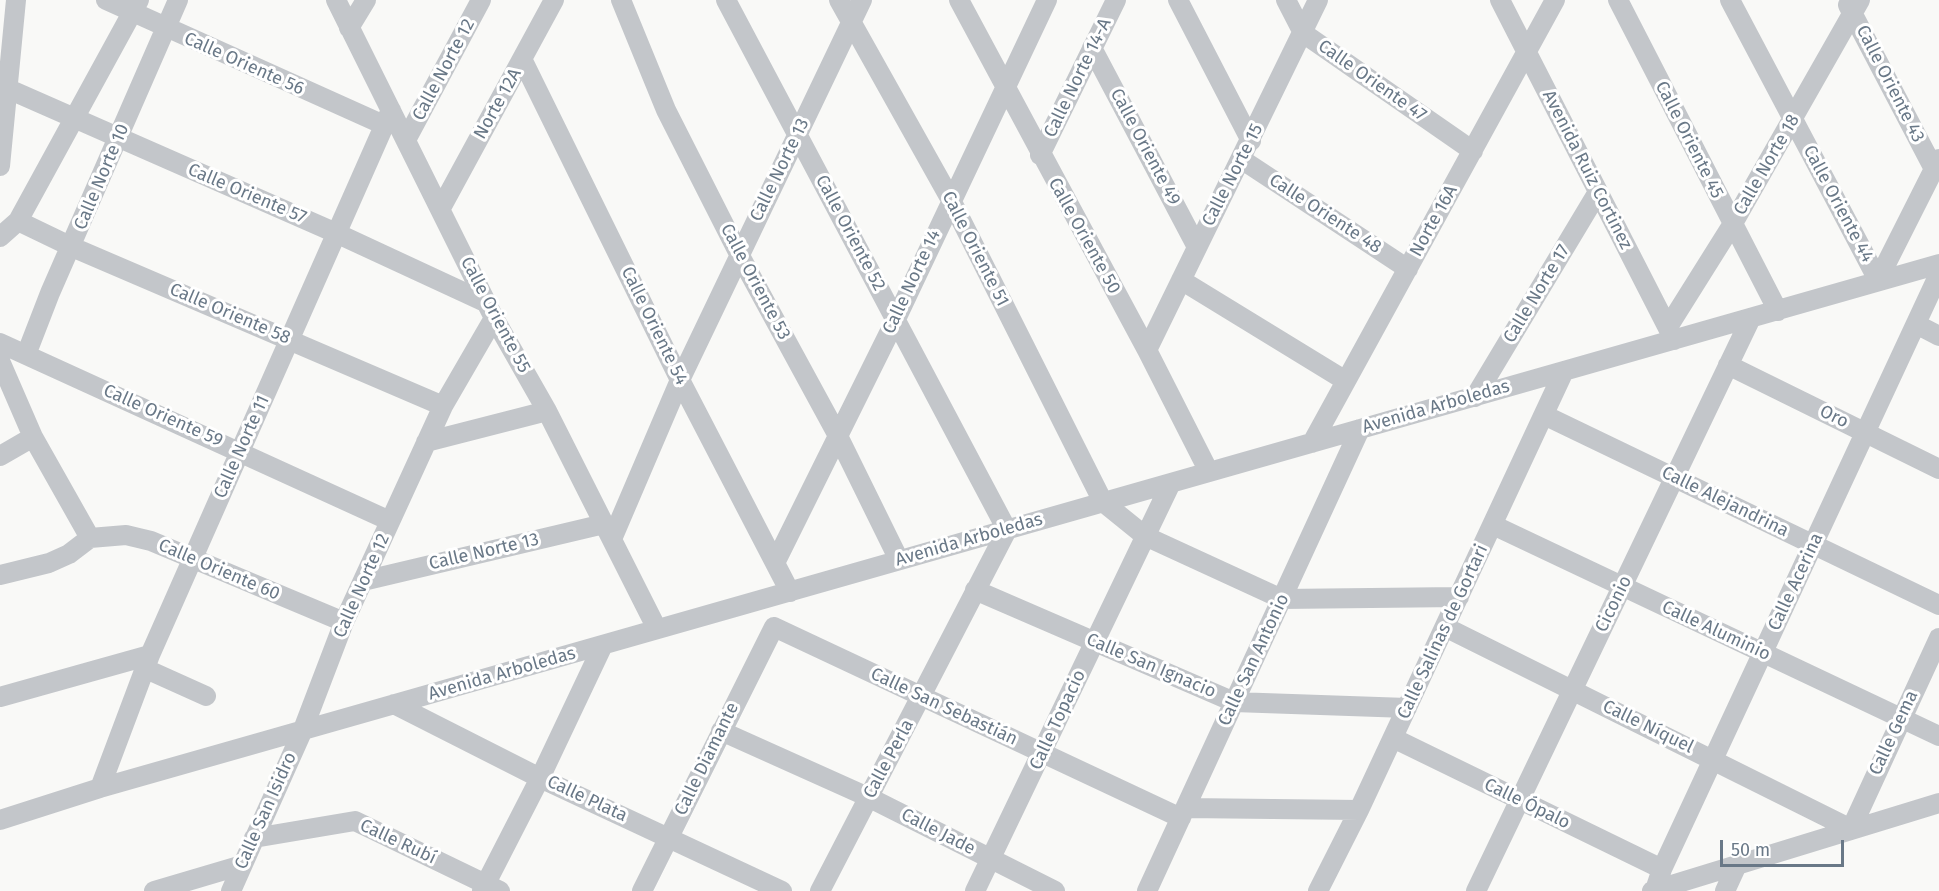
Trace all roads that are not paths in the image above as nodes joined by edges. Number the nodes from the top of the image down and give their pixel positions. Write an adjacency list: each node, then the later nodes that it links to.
1 (16, 0): 32 (street)
2 (106, 0): 23 (street, Calle Oriente 56)
3 (178, 0): 26 (street, Calle Norte 10)
4 (336, 0): 25 (street, Calle Oriente 55)
5 (366, 0): 25 (street)
6 (481, 0): 38 (street, Calle Norte 12)
7 (554, 0): 30 (street, Norte 12A)
8 (621, 0): 54 (street, Calle Oriente 53)
9 (726, 0): 36 (street, Calle Oriente 52)
10 (839, 0): 24 (street, Calle Oriente 51)
11 (862, 0): 24 (street, Calle Norte 13)
12 (959, 0): 31 (street, Calle Oriente 50)
13 (1047, 0): 31 (street, Calle Norte 14)
14 (1116, 0): 28 (street, Calle Norte 14-A)
15 (1178, 0): 39 (street)
16 (1286, 0): 27 (street, Calle Oriente 47)
17 (1318, 0): 27 (street, Calle Norte 15)
18 (1500, 0): 29 (street, Avenida Ruiz Cortinez)
19 (1556, 0): 29 (street, Norte 16A)
20 (1618, 0): 49 (street, Calle Oriente 45)
21 (1730, 0): 35 (street, Calle Oriente 44)
22 (1852, 4): 35 (street, Calle Norte 18); 43 (street, Calle Oriente 43)
23 (136, 7): 26 (street, Calle Oriente 56); 34 (street)
24 (850, 23): 36 (street, Calle Norte 13); 46 (street, Calle Oriente 51)
25 (349, 28): 33 (street, Calle Oriente 55)
26 (165, 29): 33 (street, Calle Oriente 56); 37 (street, Calle Norte 10)
27 (1303, 33): 39 (street, Calle Norte 15); 40 (street, Calle Oriente 47)
28 (1092, 48): 41 (street, Calle Norte 14-A); 53 (street, Calle Oriente 49)
29 (1527, 52): 40 (street, Norte 16A); 45 (street, Avenida Ruiz Cortinez)
30 (522, 59): 47 (street, Norte 12A); 74 (street, Calle Oriente 54)
31 (1005, 86): 41 (street, Calle Oriente 50); 46 (street, Calle Norte 14)
32 (6, 88): 34 (street, Calle Oriente 57); 44 (street)
33 (387, 118): 38 (street, Calle Oriente 55); 50 (street, Calle Norte 11)
34 (74, 119): 37 (street, Calle Oriente 57); 48 (street)
35 (1793, 119): 49 (street, Calle Norte 18); 59 (street, Calle Oriente 44)
36 (798, 135): 54 (street, Calle Norte 13); 63 (street, Calle Oriente 52)
37 (119, 139): 50 (street, Calle Oriente 57); 52 (street, Calle Norte 10)
38 (406, 141): 47 (street, Calle Oriente 55)
39 (1251, 141): 42 (street, Calle Norte 15)
40 (1473, 151): 56 (street, Norte 16A)
41 (1040, 155): 69 (street, Calle Oriente 50)
42 (1241, 159): 53 (street, Calle Norte 15); 56 (street, Calle Oriente 48)
43 (1936, 164): 59 (street)
44 (0, 166)
45 (1598, 192): 65 (street, Avenida Ruiz Cortinez); 76 (street, Calle Norte 17)
46 (951, 200): 63 (street, Calle Norte 14); 92 (street, Calle Oriente 51)
47 (441, 208): 60 (street, Calle Oriente 55)
48 (18, 220): 51 (street); 52 (street, Calle Oriente 58)
49 (1732, 225): 61 (street, Calle Oriente 45); 65 (street, Calle Norte 18)
50 (336, 233): 60 (street, Calle Oriente 57); 67 (street, Calle Norte 11)
51 (0, 237)
52 (72, 247): 67 (street, Calle Oriente 58); 70 (street, Calle Norte 10)
53 (1197, 247): 58 (street, Calle Norte 15)
54 (739, 254): 74 (street, Calle Norte 13); 82 (street, Calle Oriente 53)
55 (1939, 264): 59 (street, Avenida Arboledas)
56 (1408, 269): 75 (street, Norte 16A)
57 (1939, 274): 64 (street, Calle Acerina)
58 (1181, 280): 69 (street, Calle Norte 15); 75 (street)
59 (1878, 280): 61 (street, Avenida Arboledas)
60 (490, 310): 77 (street, Calle Norte 12); 78 (street, Calle Oriente 55)
61 (1778, 310): 62 (street, Avenida Arboledas)
62 (1751, 318): 65 (street, Avenida Arboledas); 72 (street, Ciconio)
63 (896, 319): 82 (street, Calle Norte 14); 95 (street, Calle Oriente 52)
64 (1916, 324): 66 (street); 81 (street, Calle Acerina)
65 (1671, 334): 73 (street, Avenida Arboledas)
66 (1939, 336)
67 (289, 338): 77 (street, Calle Oriente 58); 86 (street, Calle Norte 11)
68 (0, 343): 70 (street, Calle Oriente 59)
69 (1147, 350): 89 (street, Calle Oriente 50)
70 (26, 355): 86 (street, Calle Oriente 59)
71 (0, 361): 83 (street)
72 (1728, 365): 81 (street, Oro); 90 (street, Ciconio)
73 (1564, 371): 76 (street, Avenida Arboledas); 79 (street, Calle Salinas de Gortari)
74 (680, 380): 96 (street, Calle Norte 13); 102 (street, Calle Oriente 54)
75 (1346, 381): 85 (street, Norte 16A)
76 (1475, 397): 80 (street, Avenida Arboledas)
77 (443, 406): 84 (street, Calle Norte 12)
78 (547, 411): 84 (street); 96 (street, Calle Oriente 55)
79 (1544, 415): 90 (street, Calle Alejandrina); 94 (street, Calle Salinas de Gortari)
80 (1360, 429): 85 (street, Avenida Arboledas); 110 (street, Calle San Antonio)
81 (1866, 433): 88 (street, Oro); 99 (street, Calle Acerina)
82 (837, 434): 101 (street, Calle Oriente 53); 102 (street, Calle Norte 14)
83 (33, 437): 87 (street); 98 (street)
84 (426, 442): 93 (street, Calle Norte 12)
85 (1312, 443): 89 (street, Avenida Arboledas)
86 (240, 451): 93 (street, Calle Oriente 59); 100 (street, Calle Norte 11)
87 (0, 456)
88 (1939, 469)
89 (1209, 472): 91 (street, Avenida Arboledas)
90 (1675, 478): 99 (street, Calle Alejandrina); 105 (street, Ciconio)
91 (1171, 483): 92 (street, Avenida Arboledas); 97 (street, Calle Topacio)
92 (1103, 502): 95 (street, Avenida Arboledas); 97 (street)
93 (390, 521): 104 (street, Calle Norte 12)
94 (1492, 525): 105 (street, Calle Aluminio); 108 (street, Calle Salinas de Gortari)
95 (1007, 530): 101 (street, Avenida Arboledas); 106 (street, Calle Perla)
96 (608, 531): 104 (street, Calle Norte 13); 115 (street, Calle Oriente 55)
97 (1145, 536): 110 (street); 117 (street, Calle Topacio)
98 (90, 538): 100 (street, Calle Oriente 60); 103 (street)
99 (1814, 545): 111 (street, Calle Alejandrina); 119 (street, Calle Acerina)
100 (193, 559): 112 (street, Calle Oriente 60); 120 (street, Calle Norte 11)
101 (899, 560): 107 (street, Avenida Arboledas)
102 (775, 563): 107 (street, Calle Oriente 54)
103 (0, 576)
104 (363, 581): 112 (street, Calle Norte 12)
105 (1622, 587): 119 (street, Calle Aluminio); 121 (street, Ciconio)
106 (975, 590): 117 (street, Calle San Ignacio); 123 (street, Calle Perla)
107 (790, 591): 109 (street, Avenida Arboledas)
108 (1459, 597): 110 (street); 114 (street, Calle Salinas de Gortari)
109 (765, 599): 113 (street); 115 (street, Avenida Arboledas)
110 (1282, 599): 125 (street, Calle San Antonio)
111 (1939, 605)
112 (345, 622): 130 (street, Calle Norte 12)
113 (774, 627): 123 (street, Calle San Sebastián); 129 (street, Calle Diamante)
114 (1445, 627): 121 (street, Calle Níquel); 127 (street, Calle Salinas de Gortari)
115 (657, 629): 118 (street, Avenida Arboledas)
116 (1939, 638): 128 (street, Calle Gema)
117 (1095, 642): 125 (street, Calle San Ignacio); 133 (street, Calle Topacio)
118 (603, 645): 126 (street, Avenida Arboledas); 135 (street)
119 (1763, 653): 128 (street, Calle Aluminio); 134 (street, Calle Acerina)
120 (148, 662): 122 (street); 124 (street); 136 (street, Calle Norte 11)
121 (1573, 690): 134 (street, Calle Níquel); 138 (street, Ciconio)
122 (206, 696)
123 (922, 696): 133 (street, Calle San Sebastián); 137 (street, Calle Perla)
124 (0, 697)
125 (1234, 702): 127 (street, Calle San Ignacio); 141 (street, Calle San Antonio)
126 (394, 704): 130 (street, Avenida Arboledas); 135 (street, Calle Plata)
127 (1407, 708): 132 (street, Calle Salinas de Gortari)
128 (1900, 718): 131 (street, Calle Aluminio); 143 (street, Calle Gema)
129 (721, 731): 137 (street, Calle Jade); 144 (street, Calle Diamante)
130 (302, 732): 136 (street, Avenida Arboledas); 145 (street, Calle San Isidro)
131 (1939, 736)
132 (1393, 738): 138 (street, Calle Ópalo); 140 (street, Calle Salinas de Gortari)
133 (1042, 753): 141 (street, Calle San Sebastián); 146 (street, Calle Topacio)
134 (1714, 759): 143 (street, Calle Níquel); 149 (street, Calle Acerina)
135 (540, 777): 144 (street, Calle Plata); 150 (street)
136 (100, 788): 142 (street, Avenida Arboledas)
137 (868, 797): 146 (street, Calle Jade); 155 (street, Calle Perla)
138 (1520, 800): 149 (street, Calle Ópalo); 160 (street, Ciconio)
139 (1939, 803): 143 (street)
140 (1359, 810): 141 (street, Calle San Sebastián); 159 (street, Calle Salinas de Gortari)
141 (1183, 813): 158 (street, Calle San Antonio)
142 (0, 820)
143 (1851, 829): 148 (street)
144 (669, 836): 153 (street, Calle Diamante); 154 (street, Calle Plata)
145 (254, 838): 147 (street, Calle San Isidro); 150 (street, Calle Rubí)
146 (990, 858): 156 (street, Calle Topacio); 157 (street, Calle Jade)
147 (242, 865): 151 (street); 152 (street, Calle San Isidro)
148 (1736, 867): 161 (street); 162 (street)
149 (1662, 869): 161 (street, Calle Acerina)
150 (489, 889)
151 (154, 891)
152 (231, 891)
153 (642, 891)
154 (782, 891)
155 (820, 891)
156 (975, 891)
157 (1055, 891)
158 (1147, 891)
159 (1318, 891)
160 (1476, 891)
161 (1653, 891)
162 (1725, 891)

